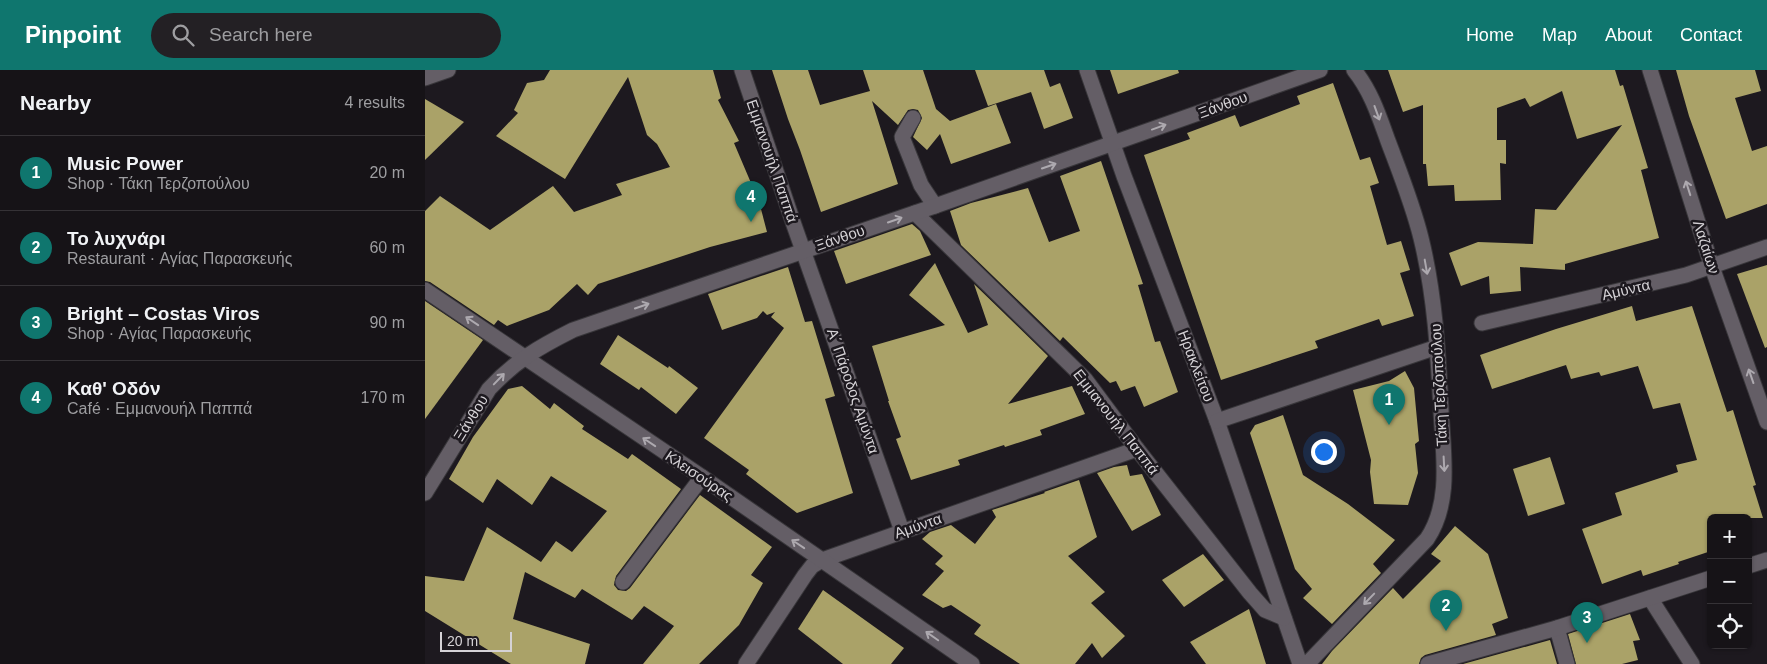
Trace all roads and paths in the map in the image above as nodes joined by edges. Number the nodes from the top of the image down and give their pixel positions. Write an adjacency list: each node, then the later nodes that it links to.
1 (448, 70): 7 (street)
2 (742, 70): 13 (street, Εμμανουήλ Παππά)
3 (1087, 70): 9 (street, Ηρακλείτου)
4 (1320, 70): 9 (street, Ξάνθου, one-way to 4)
5 (1354, 70): 17 (street, Τάκη Τερζοπούλου, one-way to 17)
6 (1650, 70): 14 (street, Λαζαίων, one-way to 6)
7 (425, 78)
8 (913, 118): 10 (street)
9 (1113, 144): 10 (street, Ξάνθου, one-way to 9); 19 (street, Ηρακλείτου)
10 (935, 206): 11 (street, Ξάνθου)
11 (915, 213): 13 (street, Ξάνθου, one-way to 11); 21 (street, Εμμανουήλ Παππά)
12 (1767, 247): 14 (street, Αμύντα)
13 (803, 251): 18 (street, Ξάνθου, one-way to 13); 24 (street, Α΄ Πάροδος Αμύντα)
14 (1712, 267): 16 (street, Αμύντα); 20 (street, Λαζαίων, one-way to 14)
15 (425, 290): 18 (street, Κλεισούρας, one-way to 15)
16 (1482, 323)
17 (1437, 346): 19 (street); 36 (street, Τάκη Τερζοπούλου, one-way to 36)
18 (524, 356): 22 (street, Κλεισούρας, one-way to 18); 23 (street, Ξάνθου, one-way to 18)
19 (1217, 421): 31 (street, Ηρακλείτου)
20 (1767, 422)
21 (1137, 450): 24 (street, Αμύντα); 31 (street, Εμμανουήλ Παππά)
22 (702, 477): 25 (street, Κλεισούρας, one-way to 22); 29 (street)
23 (425, 493)
24 (902, 531): 25 (street, Αμύντα)
25 (822, 560): 33 (street, Αμύντα); 34 (street, Κλεισούρας, one-way to 25)
26 (1767, 560): 27 (street)
27 (1752, 565)
28 (1707, 579): 30 (street)
29 (623, 582)
30 (1650, 598): 32 (street); 39 (street)
31 (1284, 618): 35 (street, Ηρακλείτου)
32 (1557, 628): 37 (street); 38 (street)
33 (745, 664)
34 (971, 664)
35 (1300, 664)
36 (1307, 664)
37 (1428, 664)
38 (1567, 664)
39 (1692, 664)

